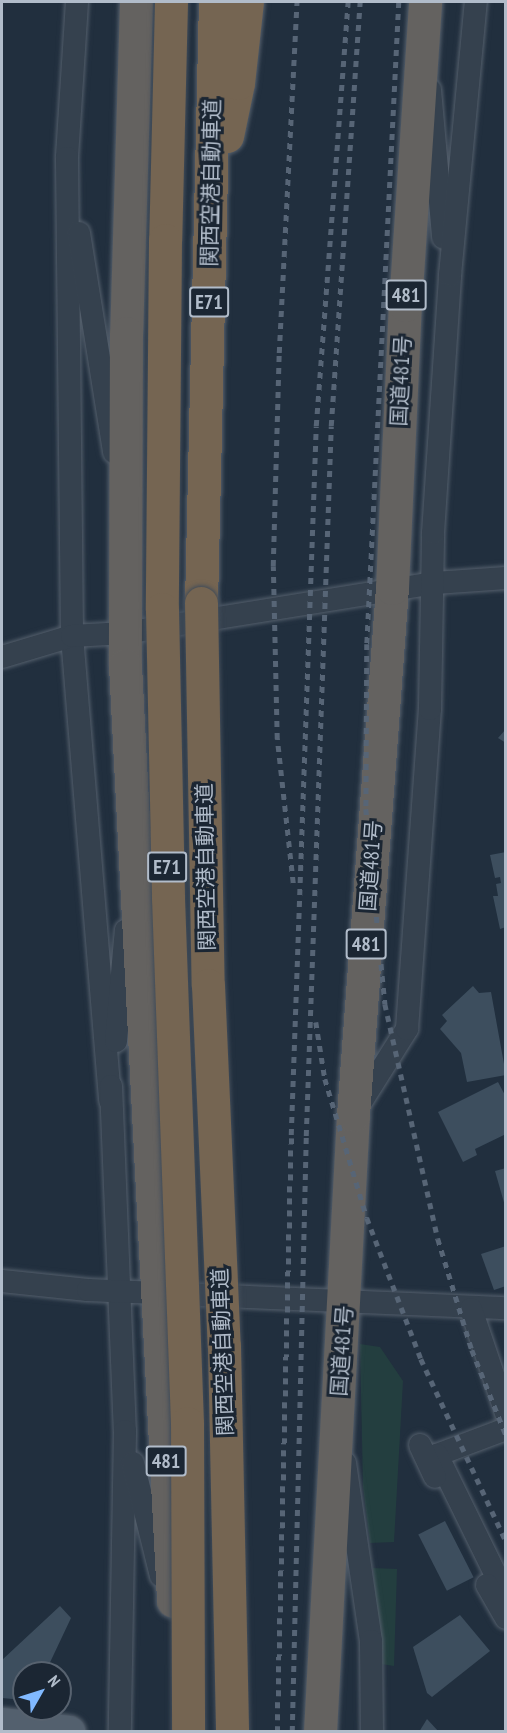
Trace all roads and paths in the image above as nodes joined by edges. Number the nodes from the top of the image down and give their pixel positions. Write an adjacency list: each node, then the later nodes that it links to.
1 (77, 2): 9 (street)
2 (136, 2): 12 (highway, 481)
3 (171, 2): 40 (highway, 関西空港自動車道 / E71, bridge)
4 (215, 2): 10 (highway, 関西空港自動車道 / E71)
5 (247, 2): 10 (highway)
6 (425, 2): 8 (highway, 国道481号 / 481)
7 (476, 2): 11 (street)
8 (423, 47): 11 (street); 15 (highway, 国道481号 / 481)
9 (67, 158): 12 (street); 17 (street)
10 (211, 210): 41 (highway, 関西空港自動車道 / E71, bridge)
11 (450, 275): 14 (street)
12 (125, 522): 16 (highway, 481)
13 (506, 578): 14 (street)
14 (435, 583): 15 (street); 21 (street)
15 (392, 588): 16 (street); 21 (highway, 国道481号 / 481)
16 (124, 633): 17 (street); 19 (highway, 481)
17 (72, 636): 18 (street); 20 (street)
18 (2, 657)
19 (133, 864): 20 (street); 24 (highway, 481)
20 (110, 1100): 23 (street)
21 (353, 1115): 25 (highway, 国道481号 / 481)
22 (2, 1281): 23 (street)
23 (120, 1291): 24 (street); 31 (street)
24 (159, 1293): 25 (street); 35 (highway, 481)
25 (345, 1299): 27 (street); 28 (highway, 国道481号 / 481)
26 (506, 1308): 27 (street)
27 (471, 1309): 29 (street)
28 (338, 1411): 42 (highway, 国道481号 / 481); 43 (street)
29 (506, 1413)
30 (506, 1429): 33 (street)
31 (124, 1431): 35 (street); 38 (street)
32 (420, 1445): 34 (street)
33 (506, 1596)
34 (506, 1618)
35 (175, 1630): 39 (highway, 481)
36 (2, 1724): 37 (main road)
37 (69, 1731)
38 (120, 1731)
39 (174, 1731)
40 (188, 1731)
41 (232, 1731)
42 (320, 1731)
43 (372, 1731)

